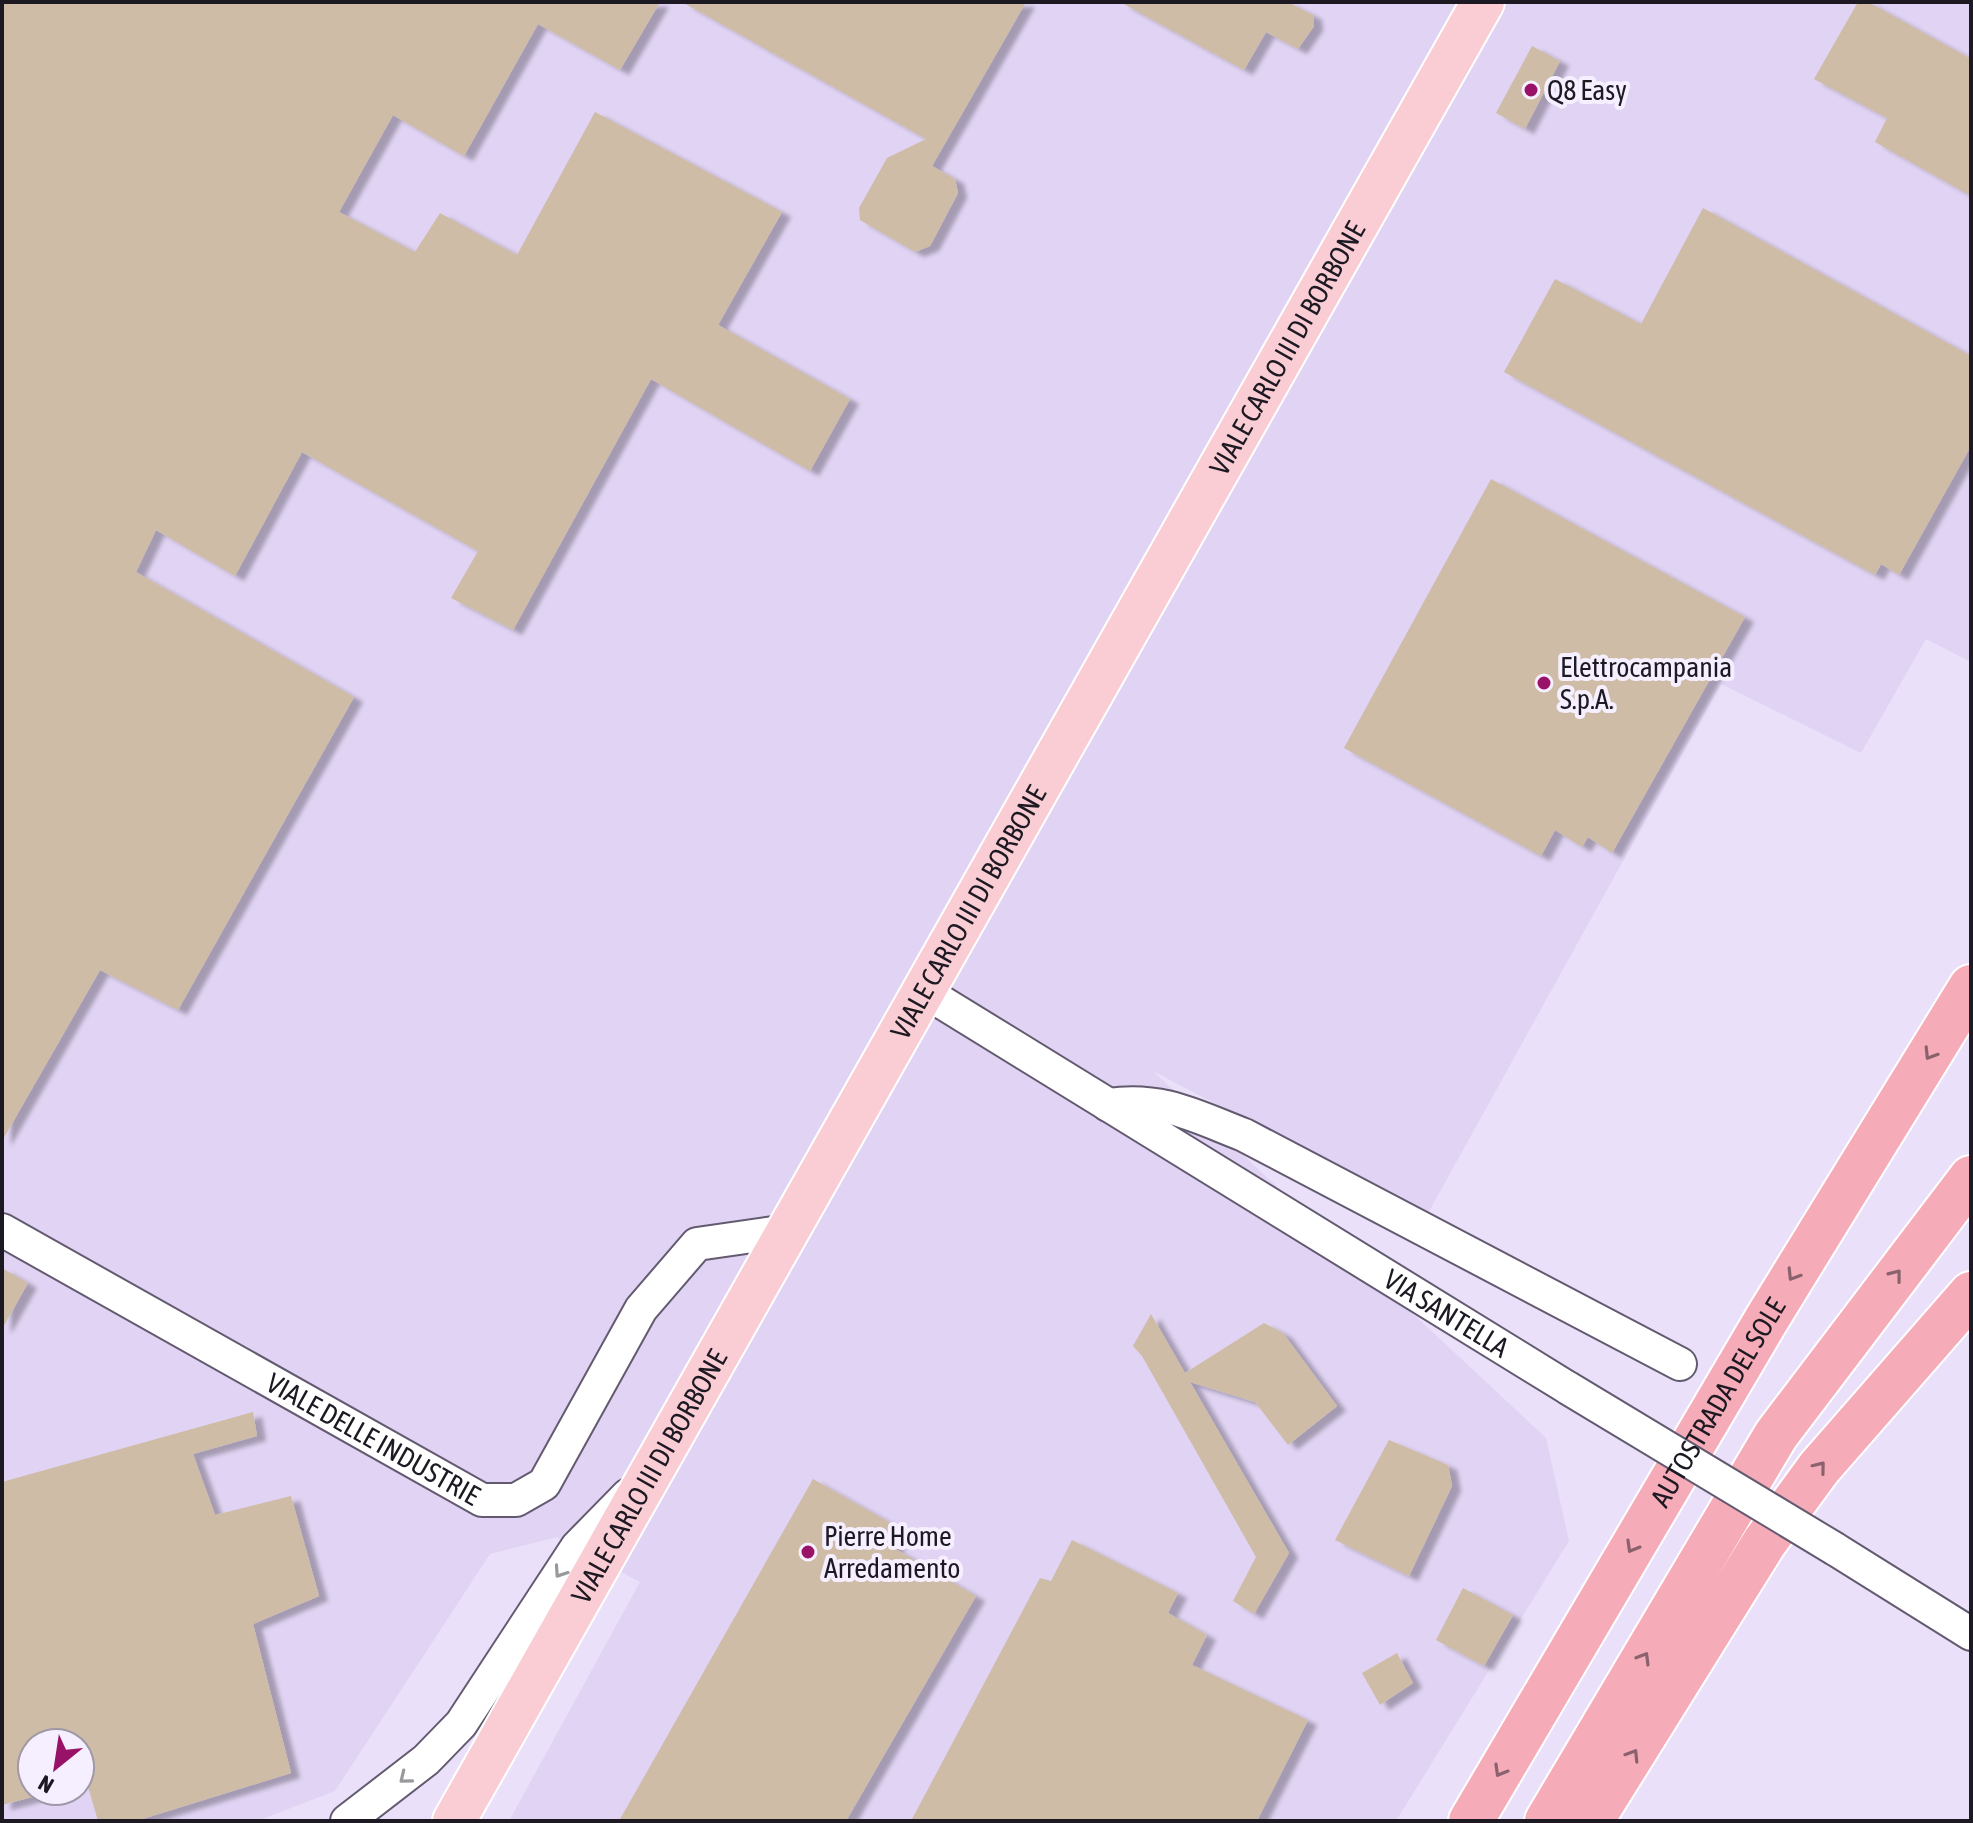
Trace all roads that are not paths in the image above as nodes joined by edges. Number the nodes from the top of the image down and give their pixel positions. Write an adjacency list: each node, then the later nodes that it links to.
1 (1483, 2): 3 (main road, VIALE CARLO III DI BORBONE)
2 (1971, 987): 14 (highway, AUTOSTRADA DEL SOLE, one-way to 14)
3 (922, 990): 4 (street, VIA SANTELLA); 7 (main road, VIALE CARLO III DI BORBONE)
4 (1108, 1105): 9 (street); 11 (street, VIA SANTELLA, bridge)
5 (1971, 1178): 15 (highway, one-way to 5)
6 (2, 1230): 7 (street, VIALE DELLE INDUSTRIE)
7 (787, 1231): 10 (main road, VIALE CARLO III DI BORBONE)
8 (1971, 1294): 16 (highway, one-way to 8)
9 (1680, 1364)
10 (650, 1473): 12 (main road, VIALE CARLO III DI BORBONE); 13 (street, one-way to 13)
11 (1971, 1634)
12 (464, 1817)
13 (347, 1821)
14 (1471, 1821)
15 (1547, 1821)
16 (1591, 1821)

